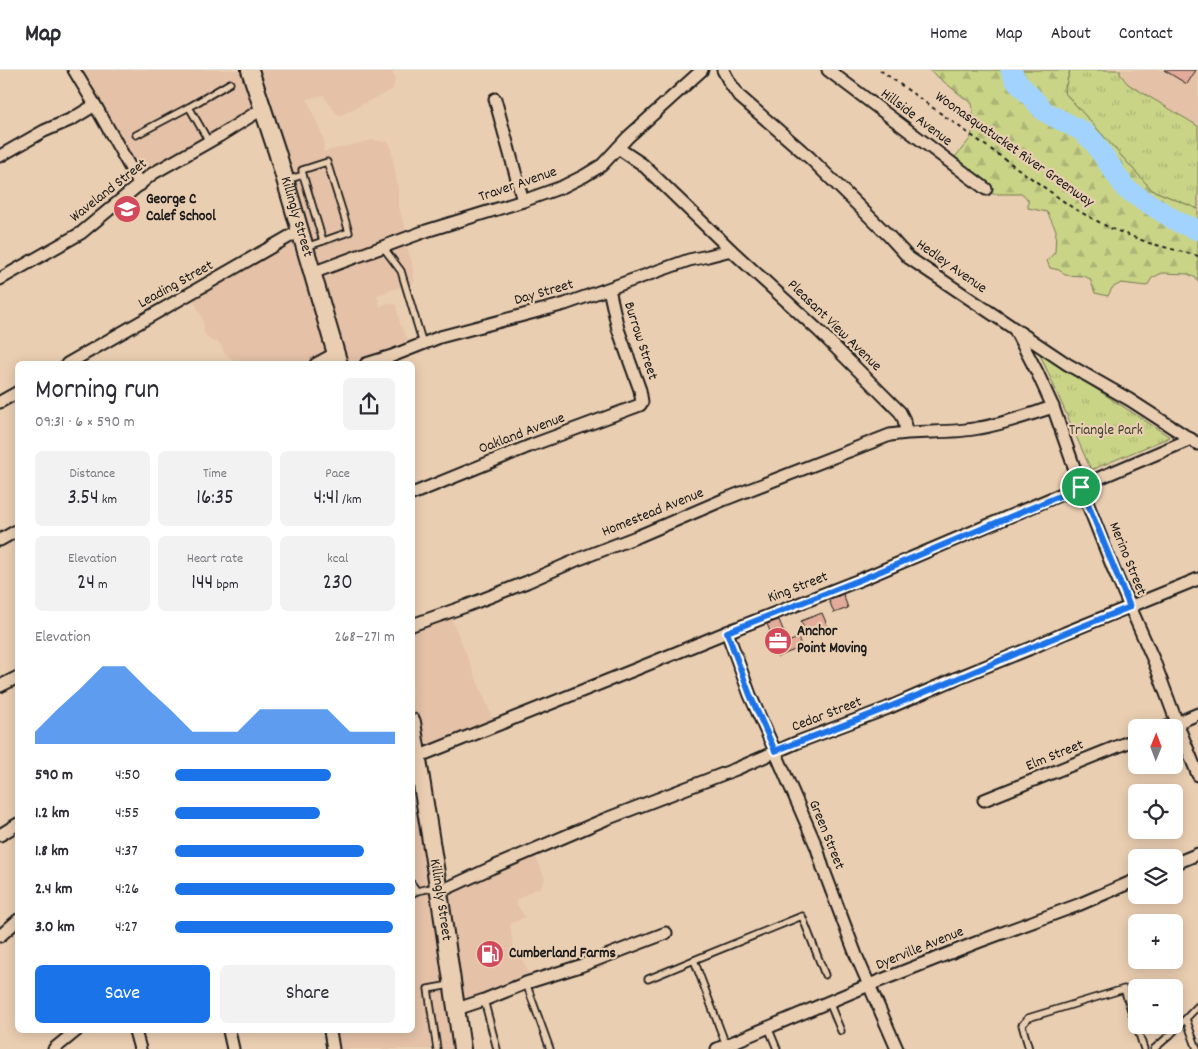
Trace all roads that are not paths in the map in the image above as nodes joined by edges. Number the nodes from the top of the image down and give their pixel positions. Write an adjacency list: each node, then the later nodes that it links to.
1 (74, 70): 8 (street)
2 (250, 70): 10 (main road, Killingly Street)
3 (702, 70): 13 (street, Traver Avenue)
4 (724, 70): 28 (street, Hedley Avenue)
5 (828, 70): 18 (street, Hillside Avenue)
6 (230, 83): 9 (lane)
7 (495, 99): 19 (street)
8 (95, 104): 14 (street); 17 (street)
9 (189, 107): 11 (lane); 12 (lane)
10 (262, 109): 12 (street, Waveland Street); 16 (main road, Killingly Street)
11 (136, 135)
12 (209, 142): 17 (street, Waveland Street)
13 (618, 148): 19 (street, Traver Avenue); 24 (street, Pleasant View Avenue)
14 (0, 156)
15 (303, 175): 16 (lane); 21 (lane); 21 (lane)
16 (285, 181): 20 (main road, Killingly Street)
17 (140, 185): 26 (street, Waveland Street)
18 (986, 189)
19 (523, 201): 22 (street, Traver Avenue)
20 (300, 232): 23 (main road, Killingly Street); 31 (street, Leading Street)
21 (323, 241): 23 (lane)
22 (383, 247): 25 (street, Traver Avenue); 29 (lane)
23 (304, 248): 25 (main road, Killingly Street)
24 (731, 250): 27 (street, Day Street); 37 (street, Pleasant View Avenue)
25 (312, 273): 30 (main road, Killingly Street)
26 (0, 279)
27 (609, 288): 29 (street, Day Street); 35 (street, Burrow Street)
28 (1014, 329): 36 (street, Merino Street); 38 (street, Hedley Avenue)
29 (423, 344): 32 (street, Day Street)
30 (338, 358)
31 (72, 361)
32 (376, 361)
33 (15, 394): 34 (street)
34 (0, 402)
35 (642, 402): 40 (street, Oakland Avenue)
36 (1053, 407): 37 (street); 39 (street, Merino Street)
37 (906, 432): 45 (street, Homestead Avenue)
38 (1195, 442): 39 (street, King Street)
39 (1081, 487): 44 (street, Merino Street); 46 (street, King Street)
40 (415, 493)
41 (15, 534): 42 (street)
42 (0, 540)
43 (1198, 579): 44 (street, Cedar Street)
44 (1130, 607): 50 (street, Merino Street); 54 (street, Cedar Street)
45 (415, 624)
46 (727, 632): 54 (street, Green Street); 55 (street, King Street)
47 (15, 678): 48 (street)
48 (0, 686)
49 (1198, 714): 51 (street)
50 (1176, 719)
51 (1183, 720)
52 (1183, 738): 56 (street, Merino Street)
53 (1128, 742): 58 (street, Elm Street)
54 (775, 751): 64 (street, Cedar Street); 74 (street, Green Street)
55 (415, 758): 57 (main road, Killingly Street)
56 (1198, 775)
57 (417, 781): 64 (main road, Killingly Street)
58 (984, 800)
59 (15, 826): 60 (street)
60 (0, 835)
61 (1198, 854): 62 (street)
62 (1183, 860)
63 (1128, 883): 74 (street, Dyerville Avenue)
64 (439, 889): 65 (lane); 73 (main road, Killingly Street)
65 (415, 892)
66 (15, 923): 68 (street)
67 (666, 933): 72 (street)
68 (0, 936)
69 (694, 960): 70 (lane); 71 (lane); 86 (lane)
70 (825, 975)
71 (648, 979)
72 (526, 983): 75 (street); 94 (lane)
73 (453, 985): 78 (main road, Killingly Street); 91 (lane)
74 (869, 985): 76 (street, Dyerville Avenue); 96 (street, Green Street)
75 (484, 1000): 78 (street); 93 (lane)
76 (829, 1002): 80 (street, Dyerville Avenue); 81 (lane)
77 (1198, 1006): 79 (lane)
78 (457, 1009): 92 (main road, Killingly Street)
79 (1186, 1019): 99 (lane); 100 (lane)
80 (768, 1027): 86 (street, Dyerville Avenue); 95 (lane)
81 (841, 1031)
82 (74, 1033): 87 (street)
83 (136, 1033): 88 (street)
84 (229, 1033): 89 (street)
85 (330, 1033): 90 (street)
86 (722, 1047)
87 (54, 1049)
88 (140, 1049)
89 (233, 1049)
90 (333, 1049)
91 (437, 1049)
92 (462, 1049)
93 (496, 1049)
94 (550, 1049)
95 (777, 1049)
96 (897, 1049)
97 (1029, 1049): 98 (lane)
98 (1144, 1049)
99 (1154, 1049)
100 (1197, 1049)

